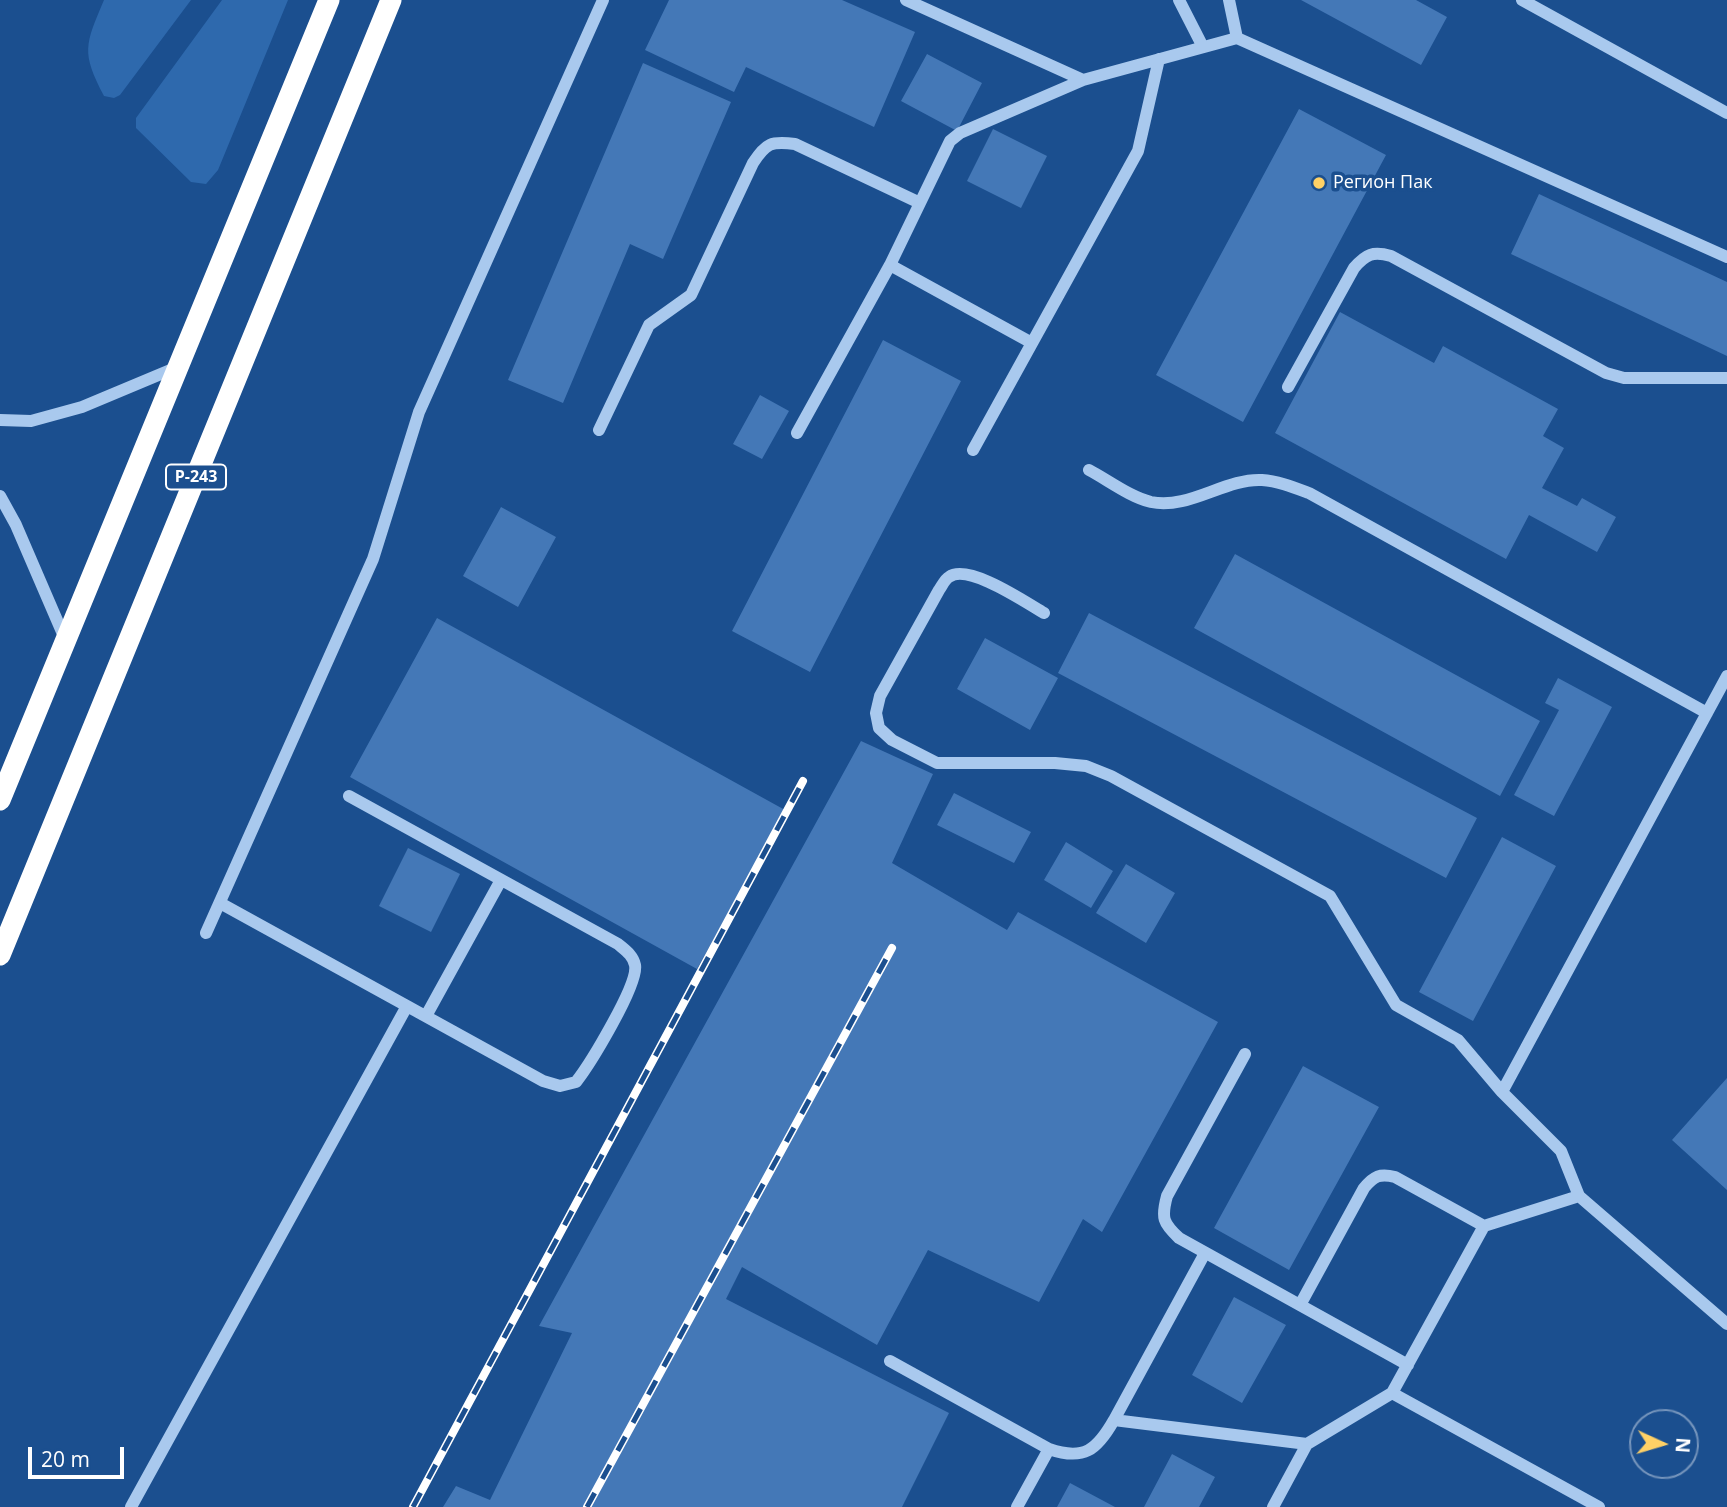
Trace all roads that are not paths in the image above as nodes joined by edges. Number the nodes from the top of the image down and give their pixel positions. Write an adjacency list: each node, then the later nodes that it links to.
1 (329, 0): 17 (highway, Р-243)
2 (391, 0): 35 (highway, Р-243)
3 (603, 0): 33 (lane)
4 (906, 0): 11 (lane)
5 (1180, 0): 9 (lane)
6 (1230, 0): 8 (lane)
7 (1522, 0): 12 (lane)
8 (1237, 38): 9 (lane); 14 (lane)
9 (1203, 47): 10 (lane)
10 (1159, 59): 11 (lane); 16 (lane)
11 (1083, 80): 13 (lane)
12 (1727, 113)
13 (920, 203): 15 (lane); 21 (lane)
14 (1727, 257)
15 (890, 265): 16 (lane); 22 (lane)
16 (1032, 343): 23 (lane)
17 (180, 366): 20 (lane); 27 (highway, Р-243)
18 (1727, 378): 19 (lane)
19 (1288, 387)
20 (0, 420)
21 (599, 430)
22 (797, 433)
23 (974, 450)
24 (1088, 470): 29 (lane)
25 (0, 496): 27 (lane)
26 (1044, 612): 39 (lane)
27 (66, 641): 31 (highway, Р-243)
28 (1727, 676): 29 (lane)
29 (1707, 713): 39 (lane)
30 (349, 796): 32 (lane)
31 (0, 800)
32 (501, 880): 37 (lane); 37 (lane)
33 (220, 903): 34 (lane); 36 (lane)
34 (206, 933)
35 (0, 955)
36 (407, 1006): 37 (lane); 51 (lane)
37 (426, 1016)
38 (1245, 1054): 42 (lane)
39 (1502, 1092): 40 (lane)
40 (1579, 1196): 41 (lane); 44 (lane)
41 (1484, 1226): 43 (lane); 46 (lane)
42 (1205, 1253): 43 (lane); 48 (lane)
43 (1300, 1305): 46 (lane)
44 (1727, 1324)
45 (890, 1361): 50 (lane)
46 (1408, 1365): 47 (lane)
47 (1392, 1393): 49 (lane); 54 (lane)
48 (1114, 1420): 49 (lane); 50 (lane)
49 (1307, 1444): 53 (lane)
50 (1049, 1449): 52 (lane)
51 (131, 1507)
52 (1017, 1507)
53 (1273, 1507)
54 (1599, 1507)

